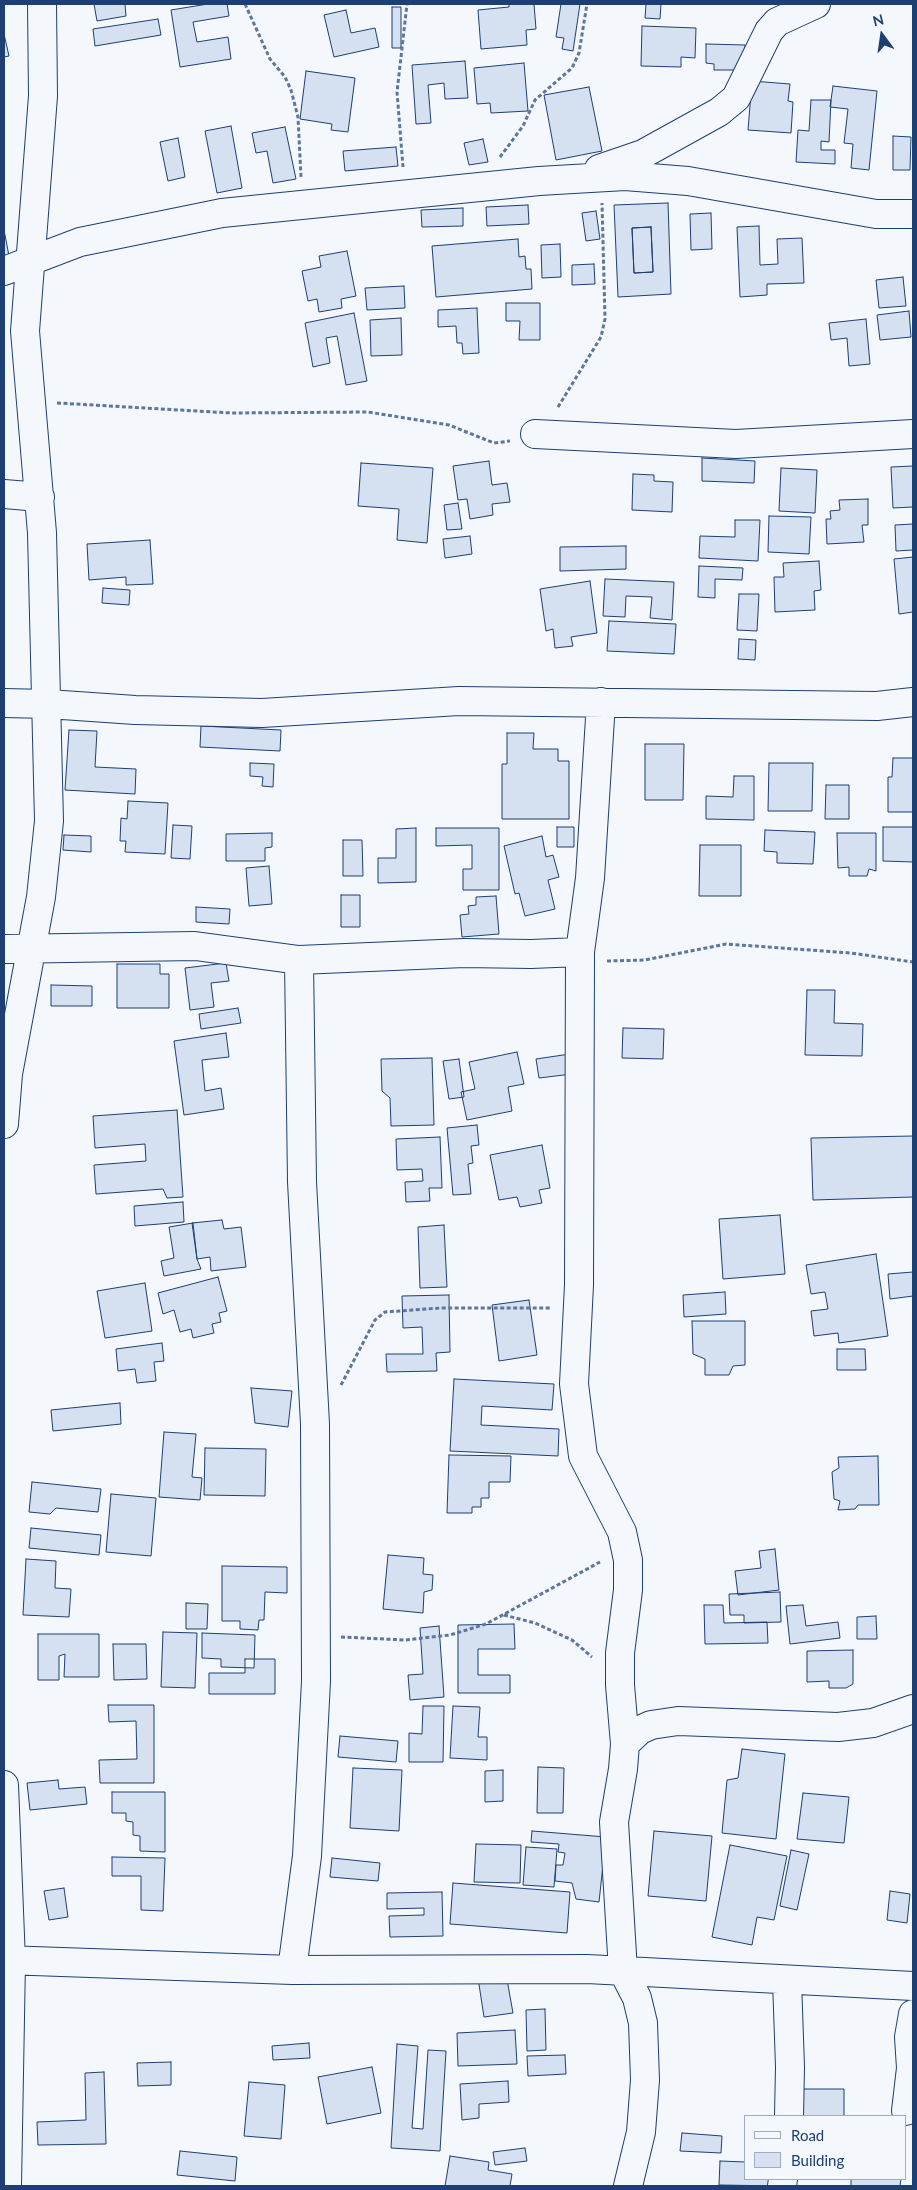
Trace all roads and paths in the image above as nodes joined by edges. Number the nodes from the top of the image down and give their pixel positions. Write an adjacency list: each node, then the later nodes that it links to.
1 (42, 4): 12 (street)
2 (245, 4): 10 (path)
3 (407, 4): 9 (path)
4 (586, 4): 8 (path)
5 (816, 4): 7 (street)
6 (601, 177): 7 (street); 11 (street); 15 (path)
7 (571, 179): 8 (street)
8 (479, 187): 9 (street)
9 (405, 194): 10 (street)
10 (300, 205): 12 (street)
11 (913, 214)
12 (32, 262): 13 (street); 14 (street)
13 (4, 271)
14 (31, 401): 15 (path); 18 (street)
15 (535, 434): 16 (street)
16 (913, 434)
17 (4, 494): 18 (street)
18 (40, 497): 22 (street)
19 (601, 702): 20 (street); 22 (street); 25 (street)
20 (913, 702)
21 (4, 703): 22 (street)
22 (48, 704): 23 (street)
23 (31, 948): 24 (street); 26 (street); 28 (street)
24 (4, 949)
25 (579, 957): 26 (street); 27 (path); 29 (street)
26 (299, 960): 33 (street)
27 (913, 962)
28 (4, 1124)
29 (578, 1308): 30 (path); 31 (street)
30 (337, 1394)
31 (627, 1547): 32 (path); 34 (street)
32 (503, 1615): 33 (path); 34 (path)
33 (316, 1636): 39 (street)
34 (621, 1691): 36 (street)
35 (913, 1709): 36 (street)
36 (625, 1744): 40 (street)
37 (4, 1785): 38 (street)
38 (7, 1960): 39 (street); 46 (street)
39 (292, 1970): 40 (street)
40 (623, 1971): 41 (street); 47 (street)
41 (786, 1980): 42 (street); 45 (street)
42 (913, 1986)
43 (913, 2014): 44 (street)
44 (906, 2111)
45 (789, 2115)
46 (7, 2186)
47 (628, 2186)

